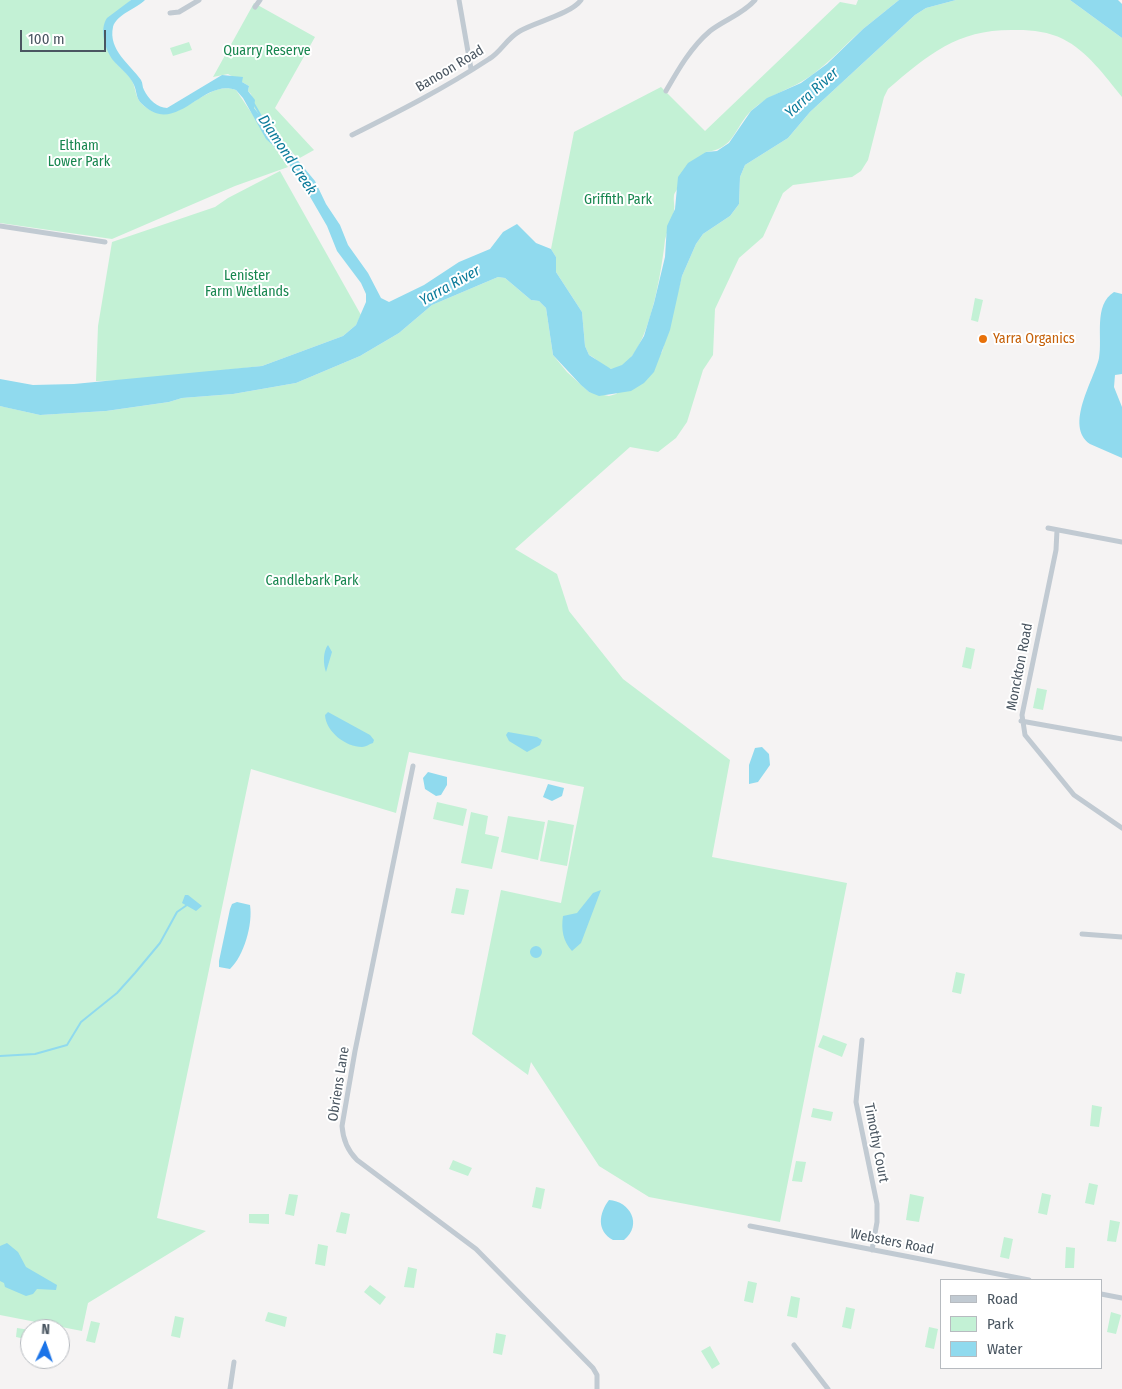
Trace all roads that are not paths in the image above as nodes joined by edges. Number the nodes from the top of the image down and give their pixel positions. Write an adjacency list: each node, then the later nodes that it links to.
1 (199, 0): 7 (street)
2 (260, 0): 6 (street)
3 (460, 0): 8 (street)
4 (581, 0): 8 (street, Banoon Road)
5 (755, 0): 9 (street)
6 (256, 7)
7 (170, 13)
8 (471, 69): 10 (street, Banoon Road)
9 (666, 90)
10 (352, 135)
11 (0, 226): 12 (street)
12 (106, 242)
13 (1048, 528): 14 (street)
14 (1057, 530): 15 (street); 16 (street, Monckton Road)
15 (1122, 542)
16 (1021, 721): 17 (street); 19 (street, Monckton Road)
17 (1122, 739)
18 (413, 766): 31 (street, Obriens Lane)
19 (1122, 828)
20 (1082, 934): 21 (street)
21 (1122, 937)
22 (862, 1040): 24 (street, Timothy Court)
23 (750, 1226): 24 (street, Websters Road)
24 (872, 1250): 25 (street, Websters Road)
25 (1024, 1279)
26 (1102, 1294): 27 (street)
27 (1122, 1298)
28 (794, 1345): 32 (street)
29 (234, 1362): 30 (street)
30 (230, 1389)
31 (597, 1389)
32 (828, 1389)

